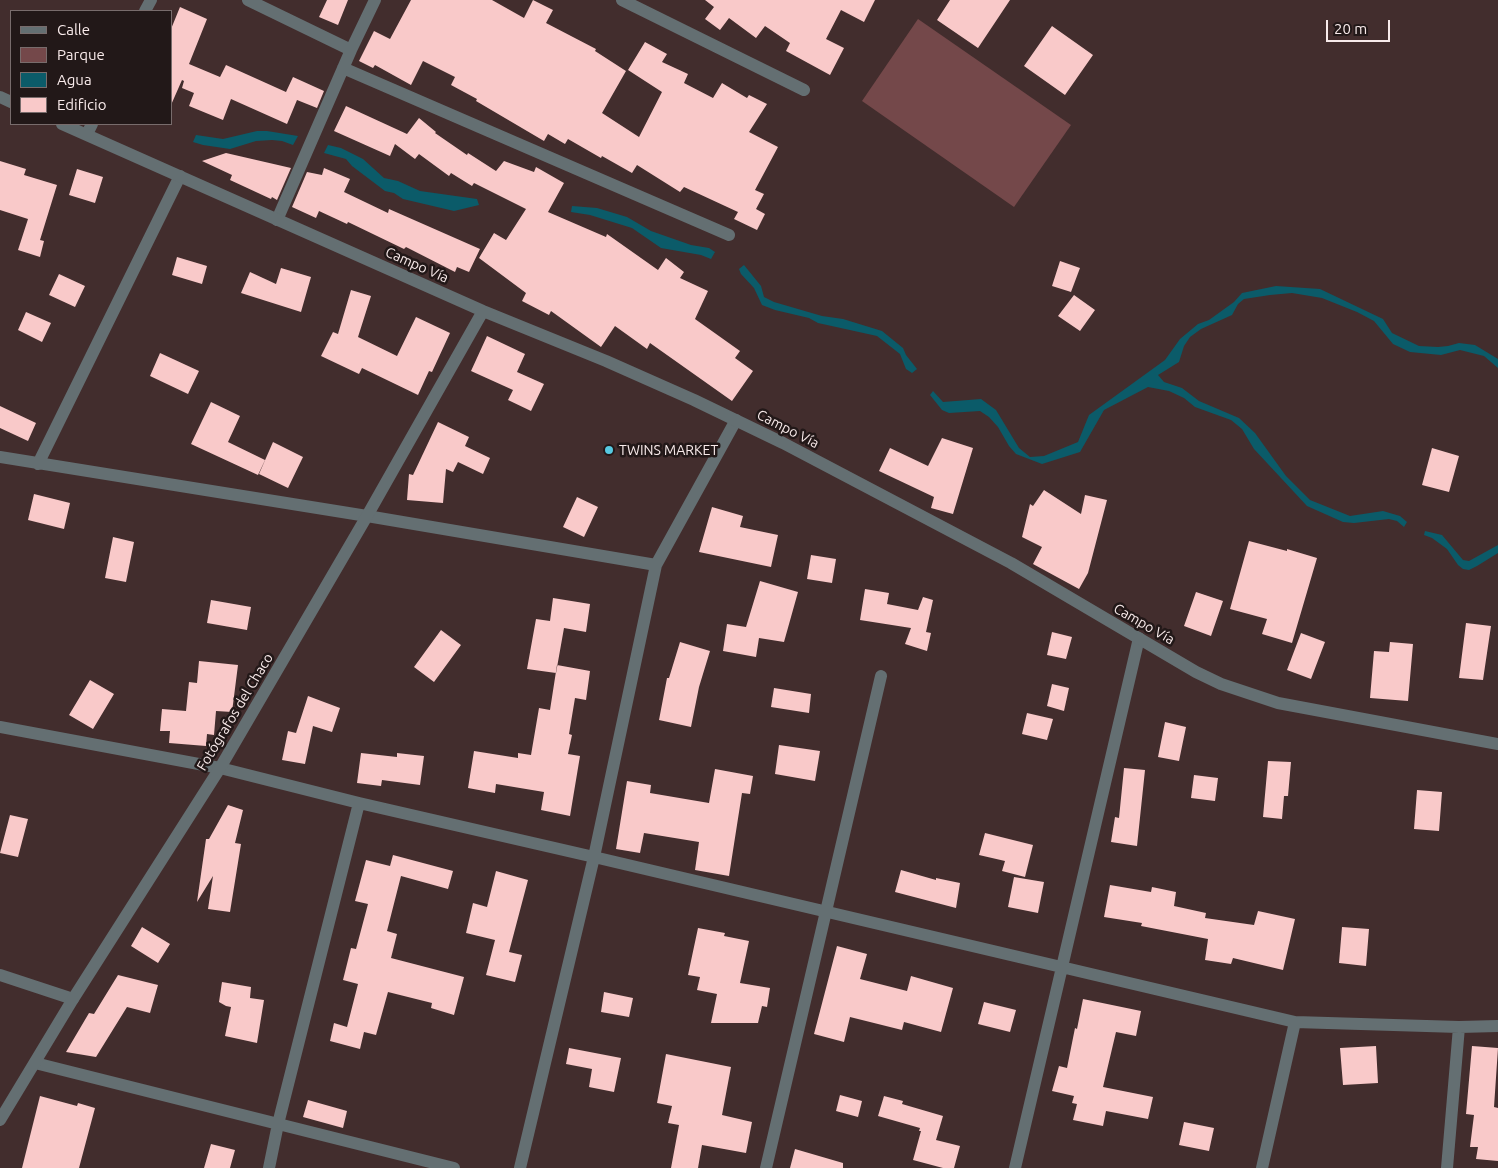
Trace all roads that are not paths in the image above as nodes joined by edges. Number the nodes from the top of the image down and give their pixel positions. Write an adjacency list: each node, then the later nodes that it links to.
1 (248, 0): 4 (street)
2 (375, 0): 4 (street)
3 (622, 0): 6 (street)
4 (351, 50): 5 (street)
5 (343, 68): 10 (street); 11 (street)
6 (804, 90)
7 (67, 125): 8 (street, Campo Vía)
8 (89, 129): 9 (street, Campo Vía)
9 (180, 176): 10 (street, Campo Vía); 15 (street)
10 (277, 220): 12 (street, Campo Vía)
11 (729, 235)
12 (483, 311): 13 (street, Campo Vía); 16 (street, Fotógrafos del Chaco)
13 (736, 420): 17 (street); 18 (street, Campo Vía)
14 (0, 457): 15 (street)
15 (38, 464): 16 (street)
16 (368, 516): 17 (street); 22 (street, Fotógrafos del Chaco)
17 (656, 565): 24 (street)
18 (1139, 638): 21 (street, Campo Vía); 26 (street)
19 (881, 676): 25 (street)
20 (0, 727): 22 (street)
21 (1498, 744)
22 (220, 768): 23 (street); 28 (street, Fotógrafos del Chaco)
23 (359, 803): 24 (street); 34 (street)
24 (594, 857): 25 (street); 37 (street)
25 (826, 911): 26 (street); 38 (street)
26 (1062, 967): 29 (street); 39 (street)
27 (0, 975): 28 (street)
28 (73, 999): 32 (street, Fotógrafos del Chaco)
29 (1295, 1022): 31 (street); 40 (street)
30 (1498, 1026): 31 (street)
31 (1459, 1027): 41 (street)
32 (35, 1063): 33 (street, Fotógrafos del Chaco); 34 (street)
33 (0, 1120)
34 (278, 1124): 35 (street); 36 (street)
35 (269, 1168)
36 (454, 1168)
37 (520, 1168)
38 (766, 1168)
39 (1015, 1168)
40 (1262, 1168)
41 (1447, 1168)

